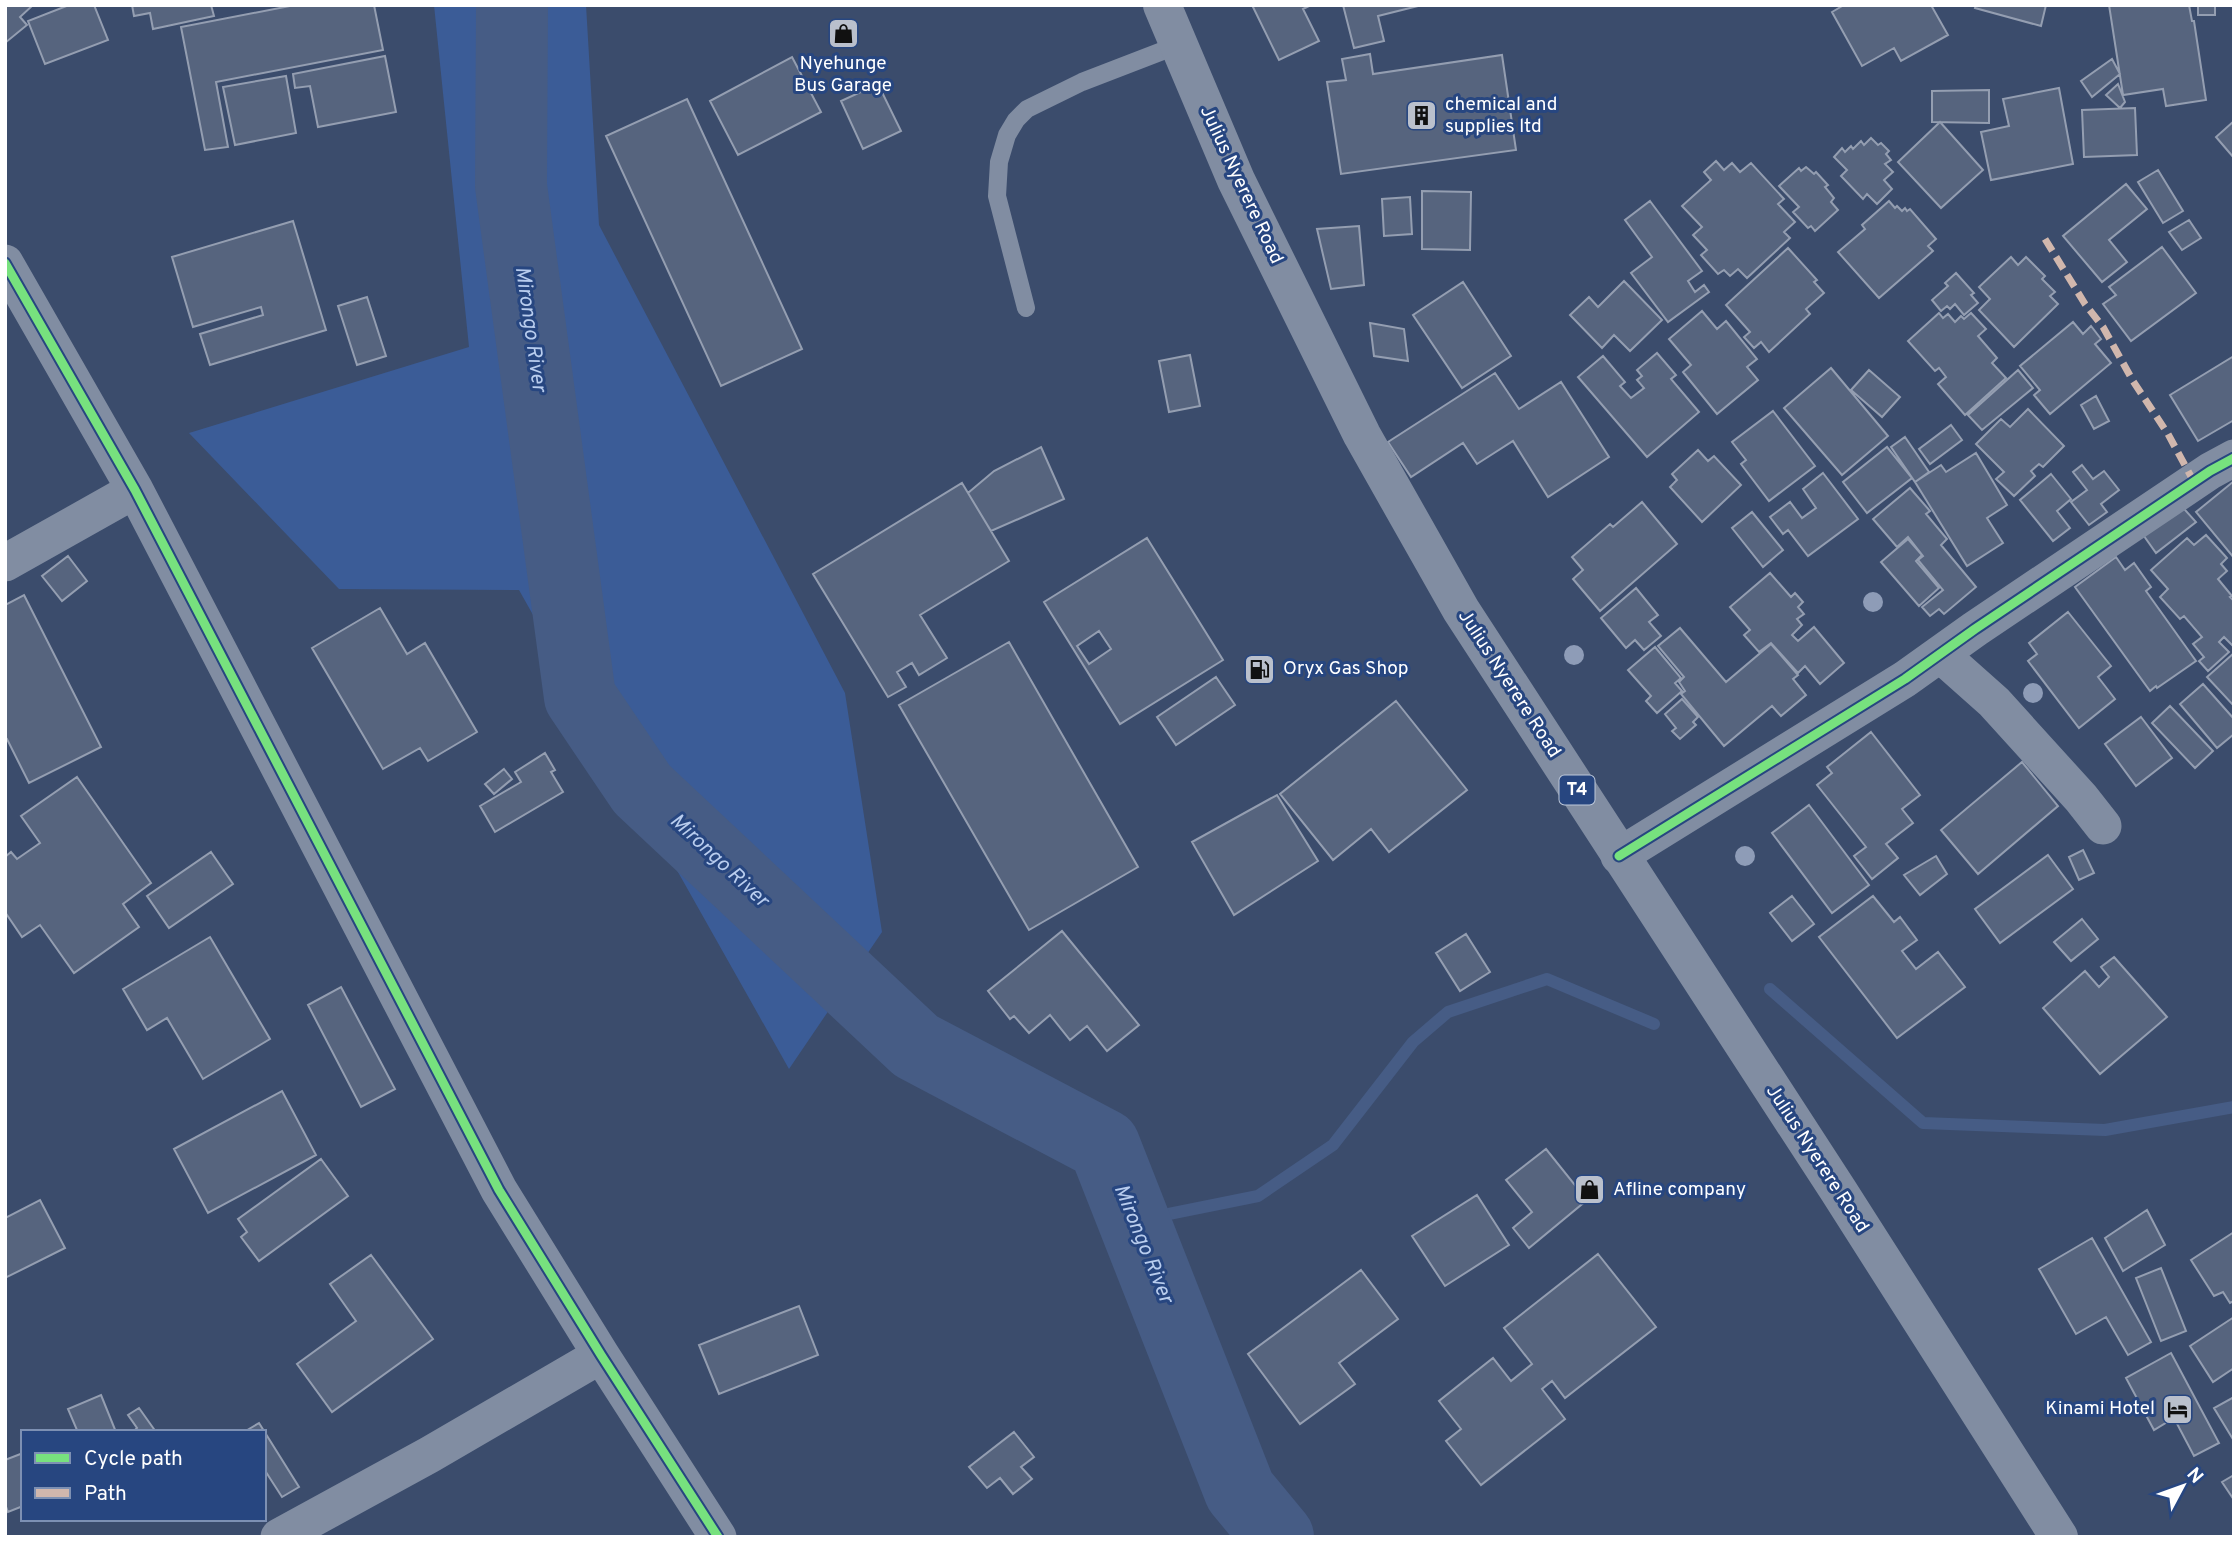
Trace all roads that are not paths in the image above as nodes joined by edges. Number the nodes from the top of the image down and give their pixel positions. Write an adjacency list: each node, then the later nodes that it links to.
1 (1162, 5): 2 (highway, Julius Nyerere Road / T4)
2 (1178, 45): 4 (lane); 10 (highway, Julius Nyerere Road / T4)
3 (5, 263): 6 (street)
4 (1026, 308)
5 (2234, 458): 8 (street)
6 (135, 490): 7 (street); 11 (street)
7 (5, 563)
8 (1940, 654): 9 (street); 10 (street)
9 (2103, 826)
10 (1619, 856): 14 (highway, Julius Nyerere Road / T4)
11 (601, 1355): 12 (street); 13 (street)
12 (279, 1537)
13 (718, 1537)
14 (2059, 1537)

